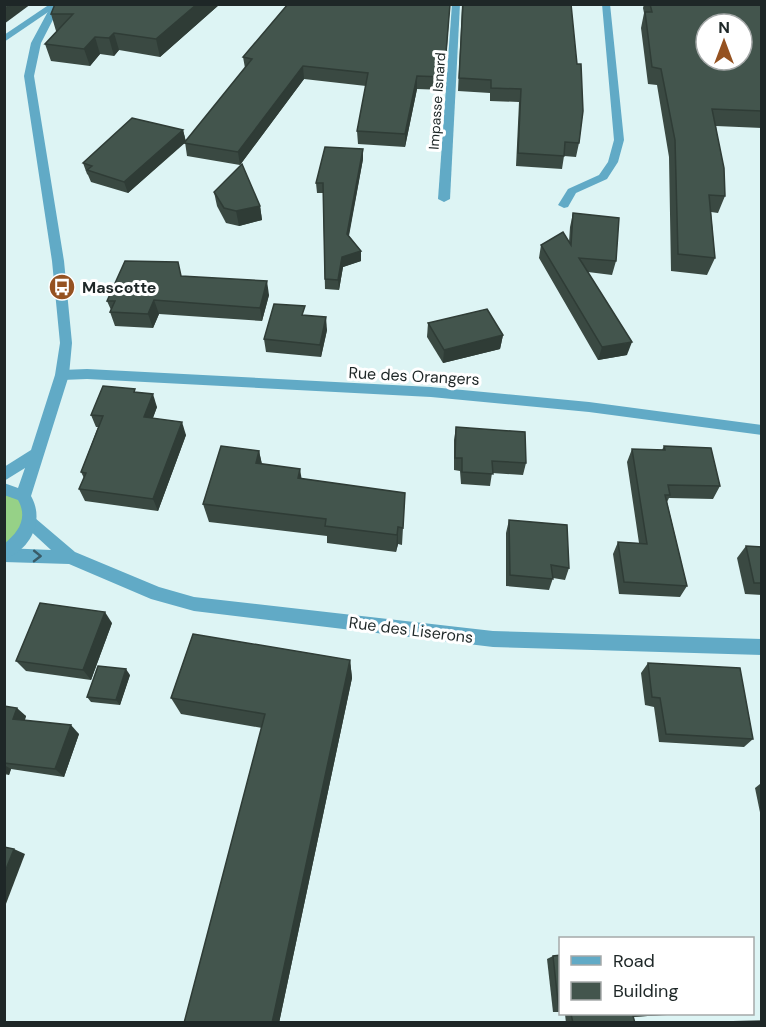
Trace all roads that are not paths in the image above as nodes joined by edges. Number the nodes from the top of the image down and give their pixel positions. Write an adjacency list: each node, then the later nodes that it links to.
1 (57, 4): 4 (street); 7 (street)
2 (456, 4): 5 (street, Impasse Isnard)
3 (606, 4): 6 (street)
4 (4, 39)
5 (444, 199)
6 (564, 205)
7 (62, 375): 8 (street, Rue des Orangers); 9 (street)
8 (762, 430)
9 (36, 454): 10 (street); 12 (street)
10 (4, 475)
11 (4, 489): 12 (street)
12 (22, 496): 13 (street)
13 (30, 522): 14 (street); 15 (street, Rue des Liserons)
14 (4, 554): 15 (street, Rue des Liserons, one-way to 15)
15 (70, 557): 16 (street, Rue des Liserons)
16 (762, 647)

